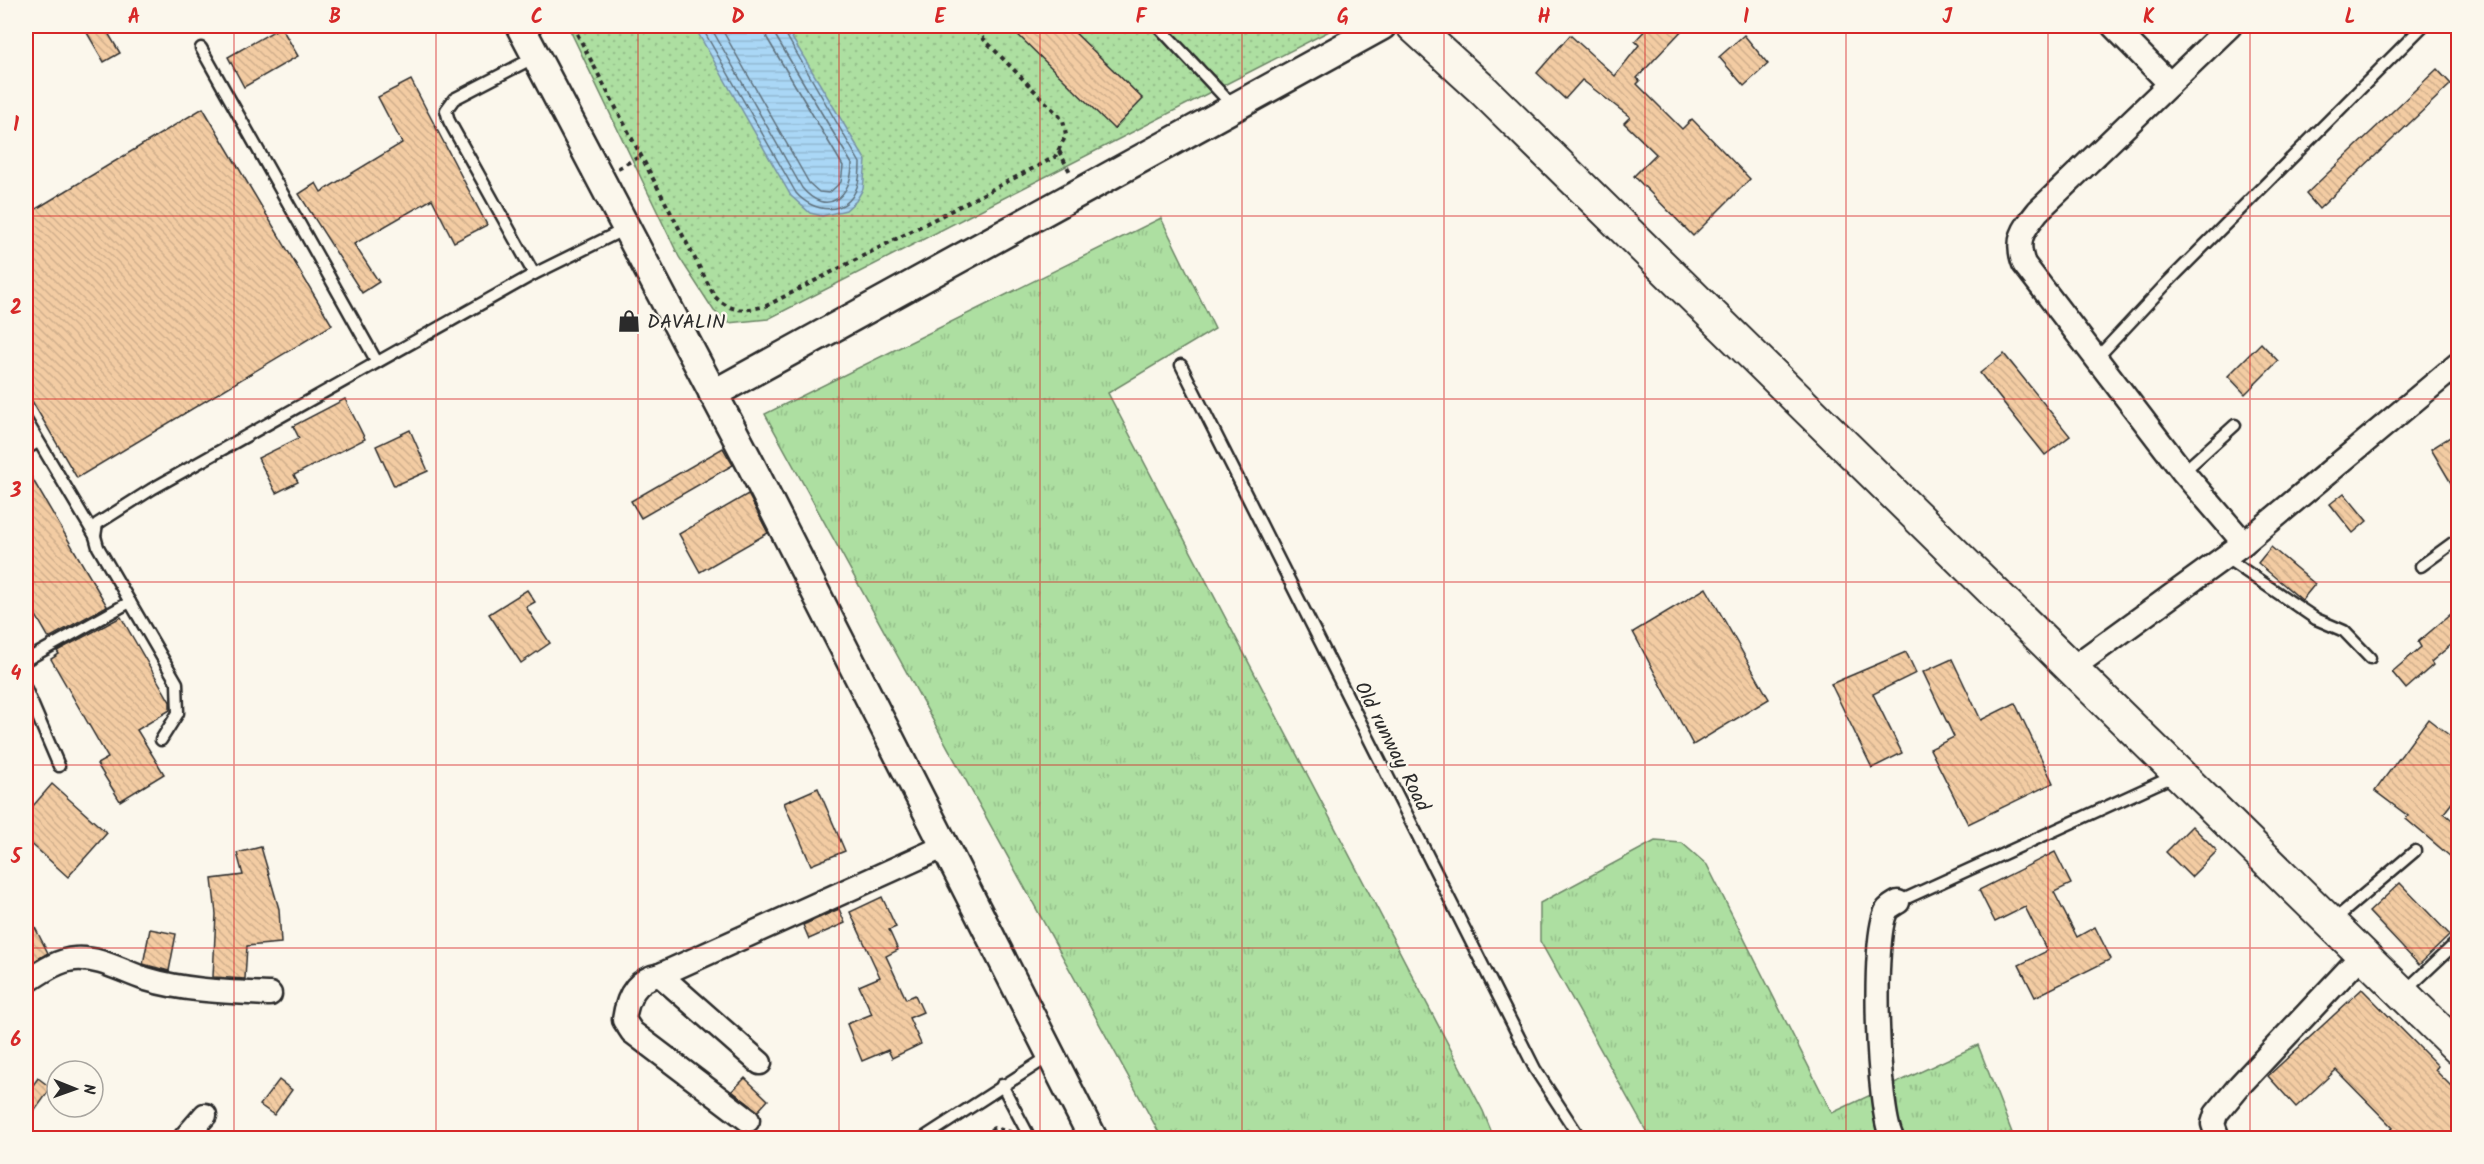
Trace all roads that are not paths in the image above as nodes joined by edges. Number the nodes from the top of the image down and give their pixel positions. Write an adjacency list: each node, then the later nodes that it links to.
1 (520, 26): 9 (street)
2 (1158, 26): 11 (lane)
3 (1382, 26): 11 (street)
4 (1413, 26): 32 (main road)
5 (2113, 26): 10 (street)
6 (2230, 26): 10 (street)
7 (2423, 26): 14 (lane)
8 (201, 48): 15 (lane)
9 (535, 56): 12 (street); 13 (lane)
10 (2170, 84): 14 (street)
11 (1234, 107): 18 (street)
12 (626, 229): 13 (lane); 18 (street)
13 (534, 274): 15 (lane)
14 (2096, 359): 23 (street)
15 (377, 362): 24 (lane)
16 (1181, 365): 57 (lane, Old runway Road)
17 (2456, 372): 26 (street)
18 (713, 393): 37 (street)
19 (26, 420): 21 (lane)
20 (2235, 425): 23 (lane)
21 (38, 442): 22 (lane); 24 (lane)
22 (26, 449)
23 (2182, 472): 26 (street)
24 (94, 536): 29 (lane)
25 (2458, 539): 28 (lane)
26 (2244, 543): 27 (street)
27 (2224, 557): 30 (lane); 32 (street)
28 (2421, 566)
29 (130, 602): 31 (lane); 34 (lane)
30 (2370, 658)
31 (26, 660)
32 (2072, 668): 36 (main road)
33 (26, 689): 35 (lane)
34 (161, 740)
35 (59, 766)
36 (2180, 774): 39 (lane); 40 (main road)
37 (943, 847): 43 (street); 48 (street)
38 (2415, 851): 40 (lane)
39 (1898, 902): 58 (street)
40 (2331, 922): 42 (main road)
41 (2458, 941): 45 (lane)
42 (2363, 954): 45 (main road); 59 (street)
43 (660, 975): 49 (street); 52 (street)
44 (26, 982): 46 (street)
45 (2403, 993): 47 (main road)
46 (270, 994)
47 (2458, 1048)
48 (1051, 1055): 50 (lane); 56 (street)
49 (760, 1062)
50 (1002, 1085): 54 (lane); 55 (lane)
51 (205, 1115): 53 (street)
52 (748, 1120)
53 (185, 1138)
54 (923, 1138)
55 (1030, 1138)
56 (1093, 1138)
57 (1580, 1138)
58 (1892, 1138)
59 (2218, 1138)

